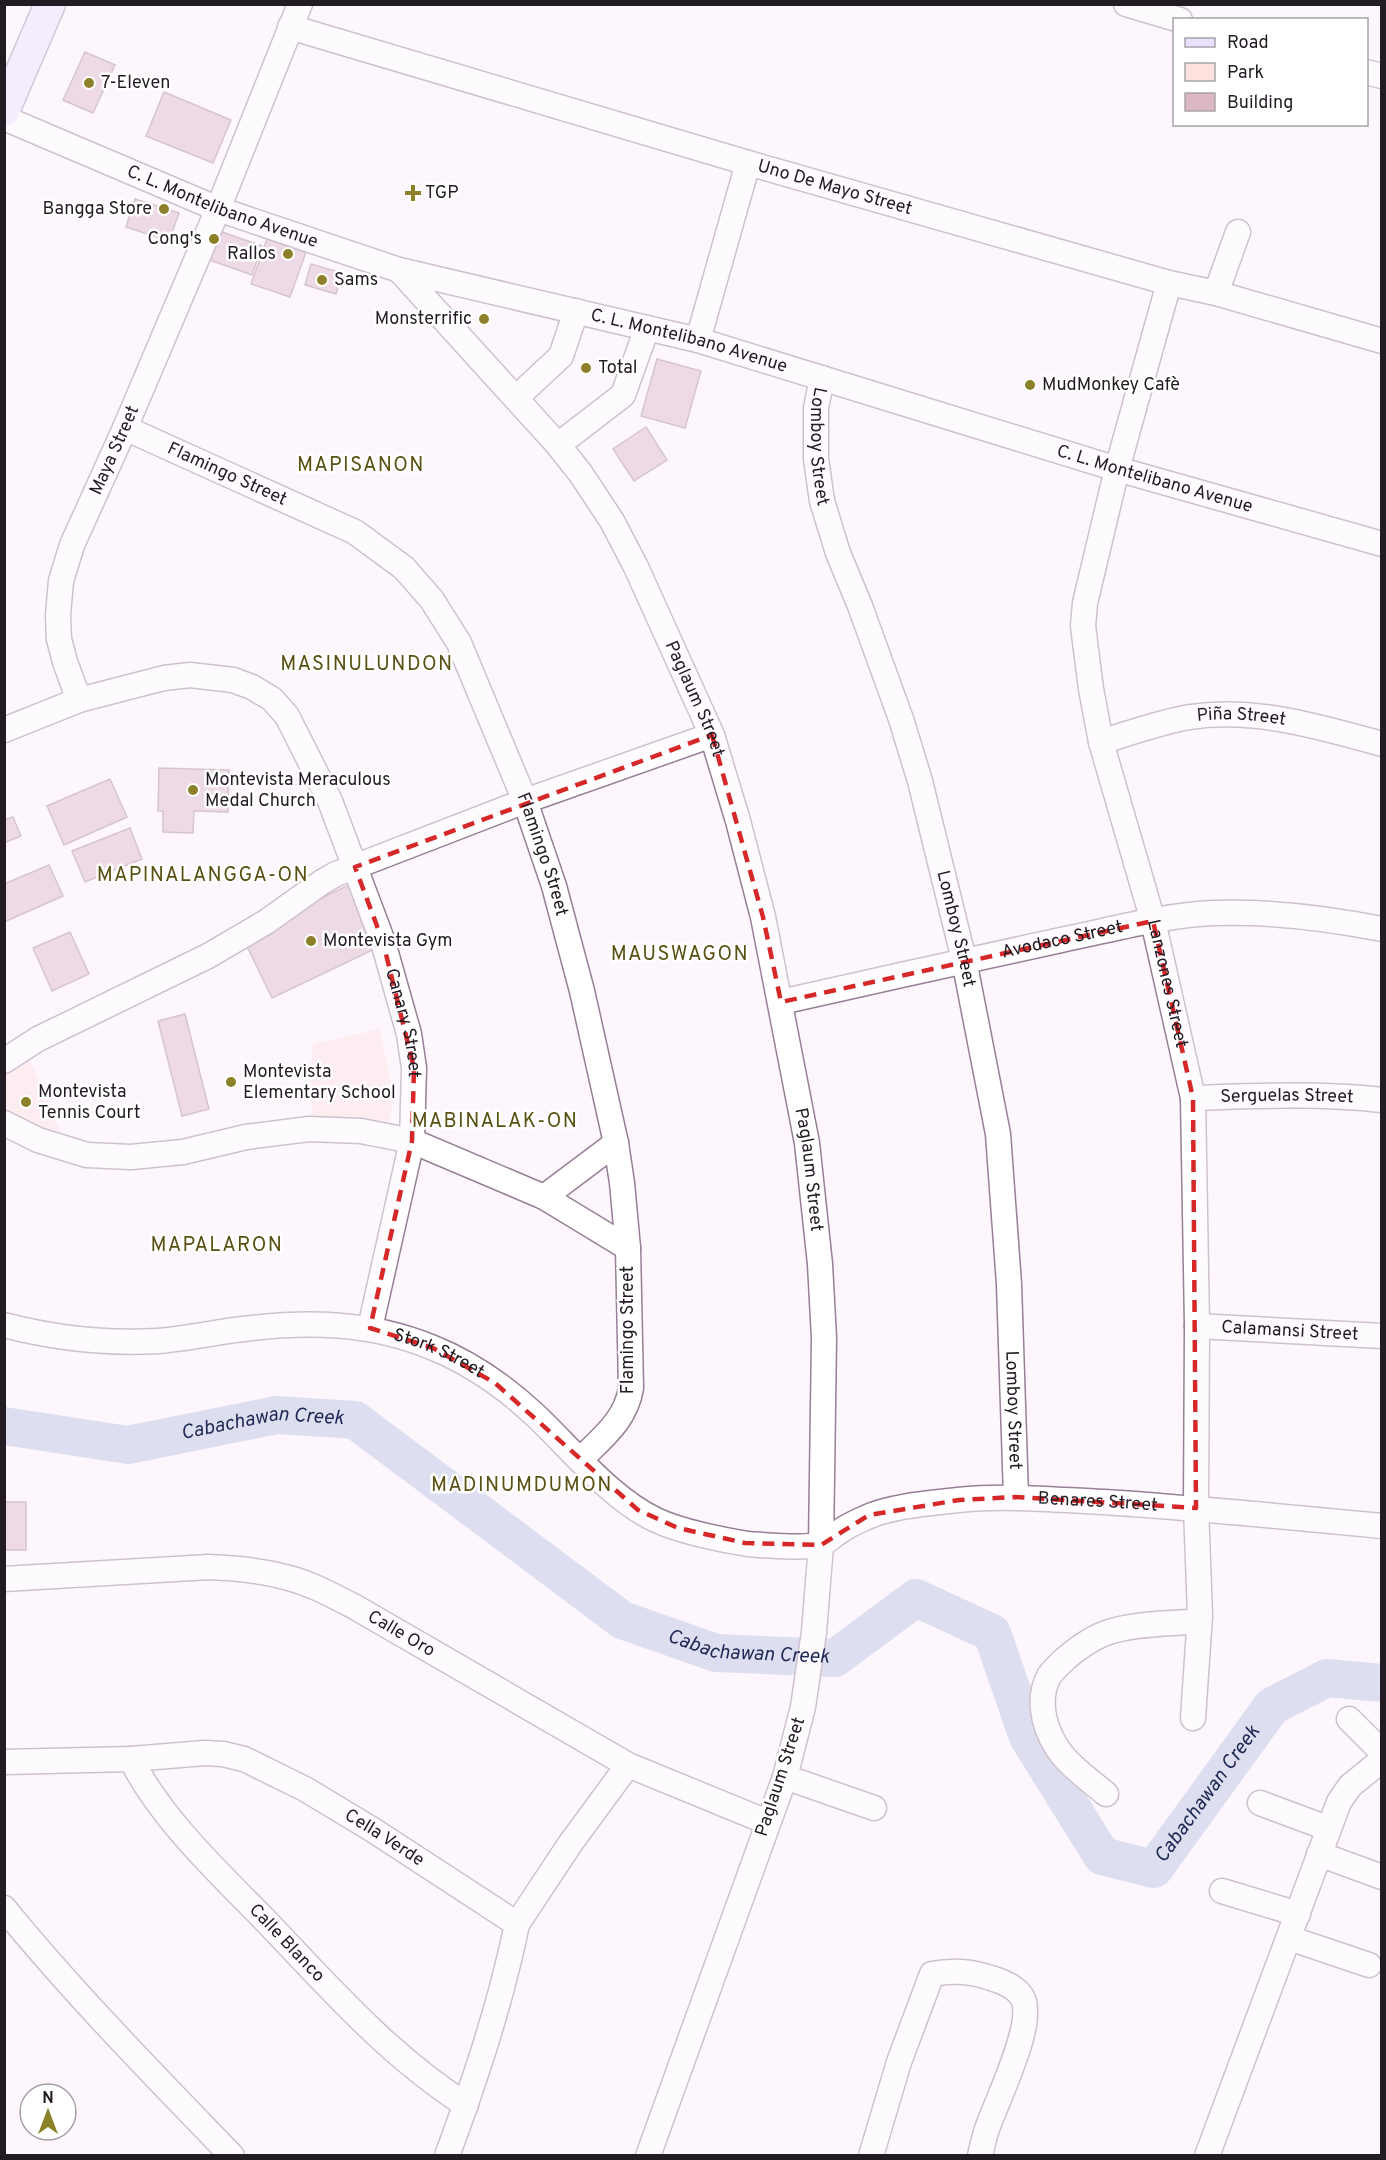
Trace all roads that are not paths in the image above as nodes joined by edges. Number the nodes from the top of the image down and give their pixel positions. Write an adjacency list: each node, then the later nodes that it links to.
1 (50, 4): 6 (main road)
2 (300, 4): 5 (street, Maya Street)
3 (1126, 4): 4 (street)
4 (1173, 18)
5 (290, 27): 8 (street, Uno De Mayo Street); 9 (street, Maya Street)
6 (4, 111)
7 (4, 118): 9 (street, C. L. Montelibano Avenue)
8 (748, 163): 12 (street, Uno De Mayo Street); 16 (street)
9 (218, 209): 11 (street, C. L. Montelibano Avenue); 20 (street, Maya Street)
10 (1238, 232): 13 (street)
11 (399, 270): 14 (street, C. L. Montelibano Avenue); 19 (street, Paglaum Street)
12 (1169, 283): 13 (street, Uno De Mayo Street); 22 (street, Lanzones Street)
13 (1216, 293): 17 (street, Uno De Mayo Street)
14 (576, 311): 15 (street, C. L. Montelibano Avenue); 19 (street)
15 (647, 328): 16 (street, C. L. Montelibano Avenue); 21 (street)
16 (698, 340): 18 (street, C. L. Montelibano Avenue)
17 (1382, 341)
18 (822, 378): 22 (street, C. L. Montelibano Avenue); 33 (street, Lomboy Street)
19 (516, 398): 21 (street, Paglaum Street)
20 (125, 428): 24 (street, Maya Street); 29 (street, Flamingo Street)
21 (558, 445): 26 (street, Paglaum Street)
22 (1117, 469): 23 (street, C. L. Montelibano Avenue); 27 (street, Lanzones Street)
23 (1382, 544)
24 (79, 700): 25 (street, Canary Street); 30 (street, Canary Street)
25 (4, 730)
26 (712, 735): 29 (street); 34 (street, Paglaum Street)
27 (1101, 742): 28 (street, Piña Street); 31 (street, Lanzones Street)
28 (1382, 744)
29 (525, 801): 30 (street); 40 (street, Flamingo Street)
30 (355, 867): 35 (street); 39 (street, Canary Street)
31 (1153, 921): 32 (street, Avodaco Street); 33 (street, Avodaco Street); 36 (street, Lanzones Street)
32 (1382, 929)
33 (964, 960): 34 (street, Avodaco Street); 48 (street, Lomboy Street)
34 (780, 1002): 51 (street, Paglaum Street)
35 (4, 1062)
36 (1193, 1098): 37 (street, Serguelas Street); 44 (street, Lanzones Street)
37 (1382, 1100)
38 (4, 1123): 39 (street)
39 (412, 1141): 41 (street); 45 (street, Canary Street)
40 (616, 1143): 41 (street); 42 (street, Flamingo Street)
41 (544, 1197): 42 (street)
42 (628, 1248): 47 (street, Flamingo Street)
43 (4, 1325): 45 (street, Stork Street)
44 (1197, 1326): 46 (street, Calamansi Street); 49 (street, Lanzones Street)
45 (370, 1329): 47 (street, Stork Street)
46 (1382, 1336)
47 (580, 1460): 51 (street, Stork Street)
48 (1016, 1497): 49 (street, Benares Street); 51 (street, Benares Street)
49 (1196, 1508): 50 (street, Benares Street); 53 (street, Lanzones Street)
50 (1382, 1526)
51 (821, 1545): 61 (street, Paglaum Street)
52 (4, 1579): 59 (street, Calle Oro)
53 (1199, 1622): 54 (street, Lanzones Street); 62 (street)
54 (1193, 1718)
55 (1349, 1719): 56 (street)
56 (1382, 1752)
57 (131, 1760): 58 (street, Cella Verde); 72 (street, Cella Verde); 75 (street, Calle Blanco)
58 (4, 1762)
59 (628, 1765): 65 (street, Calle Oro); 72 (street)
60 (1375, 1772): 66 (street)
61 (785, 1777): 64 (street); 65 (street, Paglaum Street)
62 (1106, 1794)
63 (1260, 1803): 66 (street)
64 (874, 1808)
65 (767, 1822): 78 (street, Paglaum Street)
66 (1327, 1828): 67 (street)
67 (1319, 1854): 68 (street); 71 (street)
68 (1382, 1877)
69 (1222, 1891): 71 (street)
70 (4, 1908): 76 (street)
71 (1298, 1914): 73 (street)
72 (517, 1924): 75 (street)
73 (1289, 1938): 74 (street); 81 (street)
74 (1369, 1965)
75 (466, 2105): 77 (street)
76 (232, 2156)
77 (447, 2156)
78 (648, 2156)
79 (871, 2156): 80 (street)
80 (980, 2156)
81 (1207, 2156)

